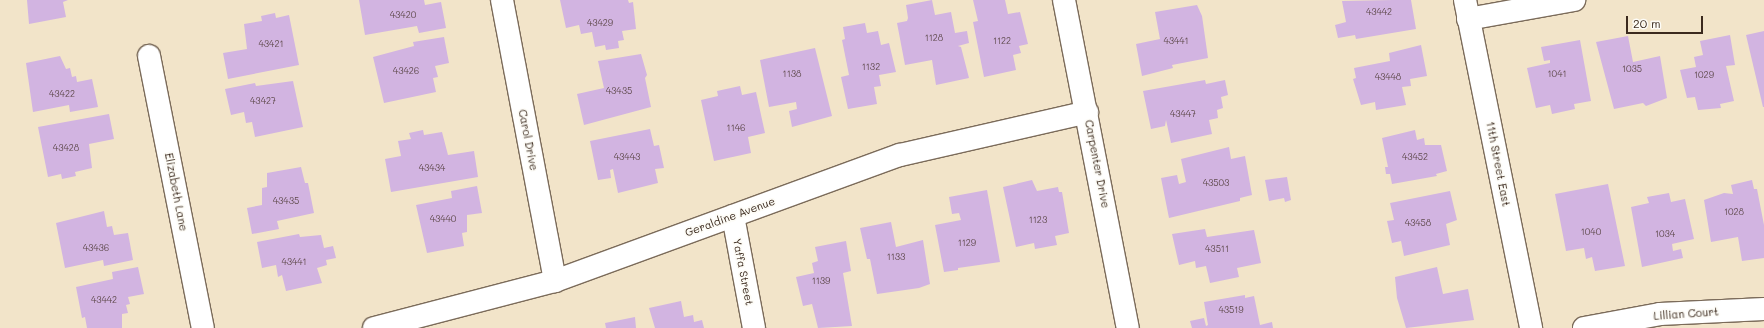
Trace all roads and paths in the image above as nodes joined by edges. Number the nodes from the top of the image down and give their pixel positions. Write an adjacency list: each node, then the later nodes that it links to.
1 (502, 0): 8 (street, Carol Drive)
2 (1064, 0): 6 (street, Carpenter Drive)
3 (1574, 0): 4 (street)
4 (1466, 9): 14 (street, 11th Street East)
5 (149, 56): 11 (street, Elizabeth Lane)
6 (1087, 112): 7 (street, Geraldine Avenue); 13 (street, Carpenter Drive)
7 (733, 216): 8 (street, Geraldine Avenue); 12 (street, Yaffa Street)
8 (555, 281): 10 (street, Geraldine Avenue)
9 (1764, 309): 15 (street, Lillian Court)
10 (383, 327)
11 (204, 328)
12 (754, 328)
13 (1128, 328)
14 (1531, 328)
15 (1584, 328)

